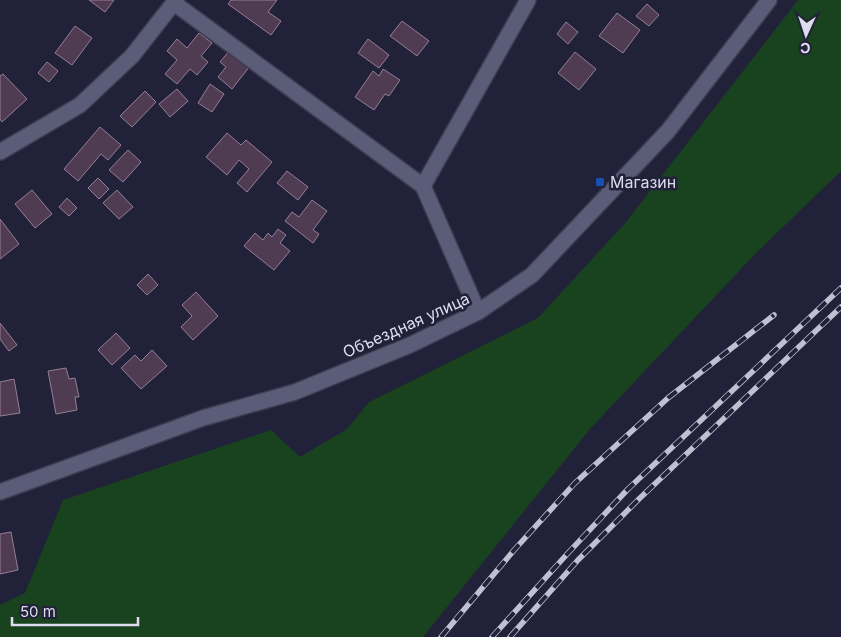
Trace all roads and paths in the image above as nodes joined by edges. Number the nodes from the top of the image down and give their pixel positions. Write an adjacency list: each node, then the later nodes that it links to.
1 (528, 0): 5 (street)
2 (770, 0): 6 (street, Объездная улица)
3 (175, 1): 4 (street); 5 (street)
4 (0, 152)
5 (423, 186): 6 (street)
6 (478, 312): 7 (street, Объездная улица)
7 (0, 492)

